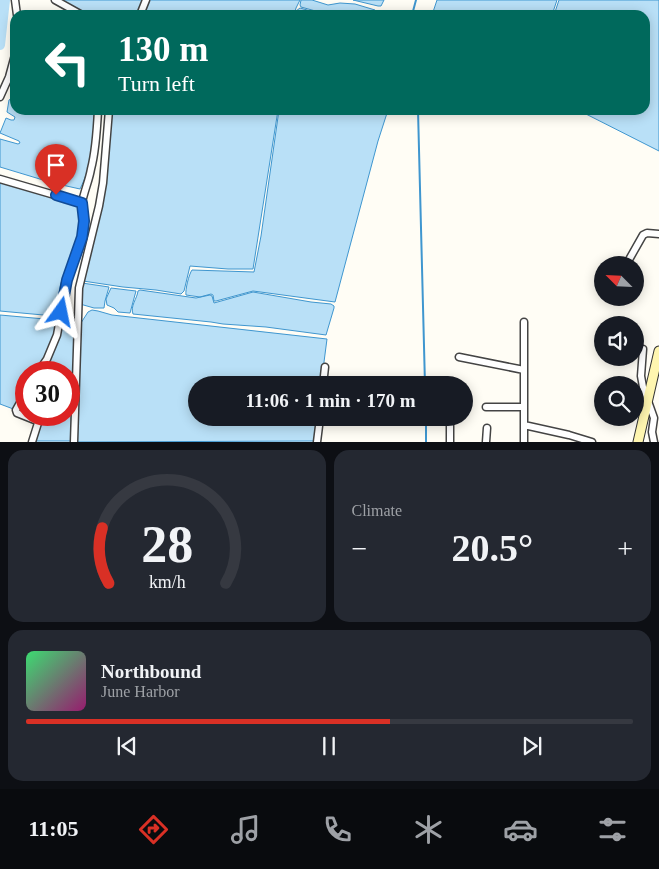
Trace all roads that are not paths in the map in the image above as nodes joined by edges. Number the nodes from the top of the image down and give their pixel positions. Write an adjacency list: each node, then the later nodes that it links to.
1 (55, 0): 2 (street)
2 (73, 10)
3 (10, 73): 4 (street)
4 (0, 97)
5 (98, 115): 8 (street)
6 (109, 115): 28 (street)
7 (0, 179): 8 (street)
8 (82, 203): 14 (street)
9 (659, 234): 10 (street)
10 (631, 256)
11 (524, 322): 17 (street)
12 (659, 351): 19 (main road)
13 (459, 357): 17 (street)
14 (45, 361)
15 (642, 366): 19 (street)
16 (325, 367): 18 (street)
17 (524, 370): 21 (street)
18 (324, 376)
19 (648, 400): 34 (main road); 35 (street)
20 (486, 407): 21 (street)
21 (524, 407): 22 (street)
22 (524, 425): 32 (street); 33 (street)
23 (37, 426): 27 (street)
24 (319, 426): 29 (street)
25 (450, 426): 30 (street)
26 (487, 428): 31 (street)
27 (32, 442)
28 (74, 442)
29 (317, 442)
30 (450, 442)
31 (486, 442)
32 (524, 442)
33 (592, 442)
34 (638, 442)
35 (654, 442)

